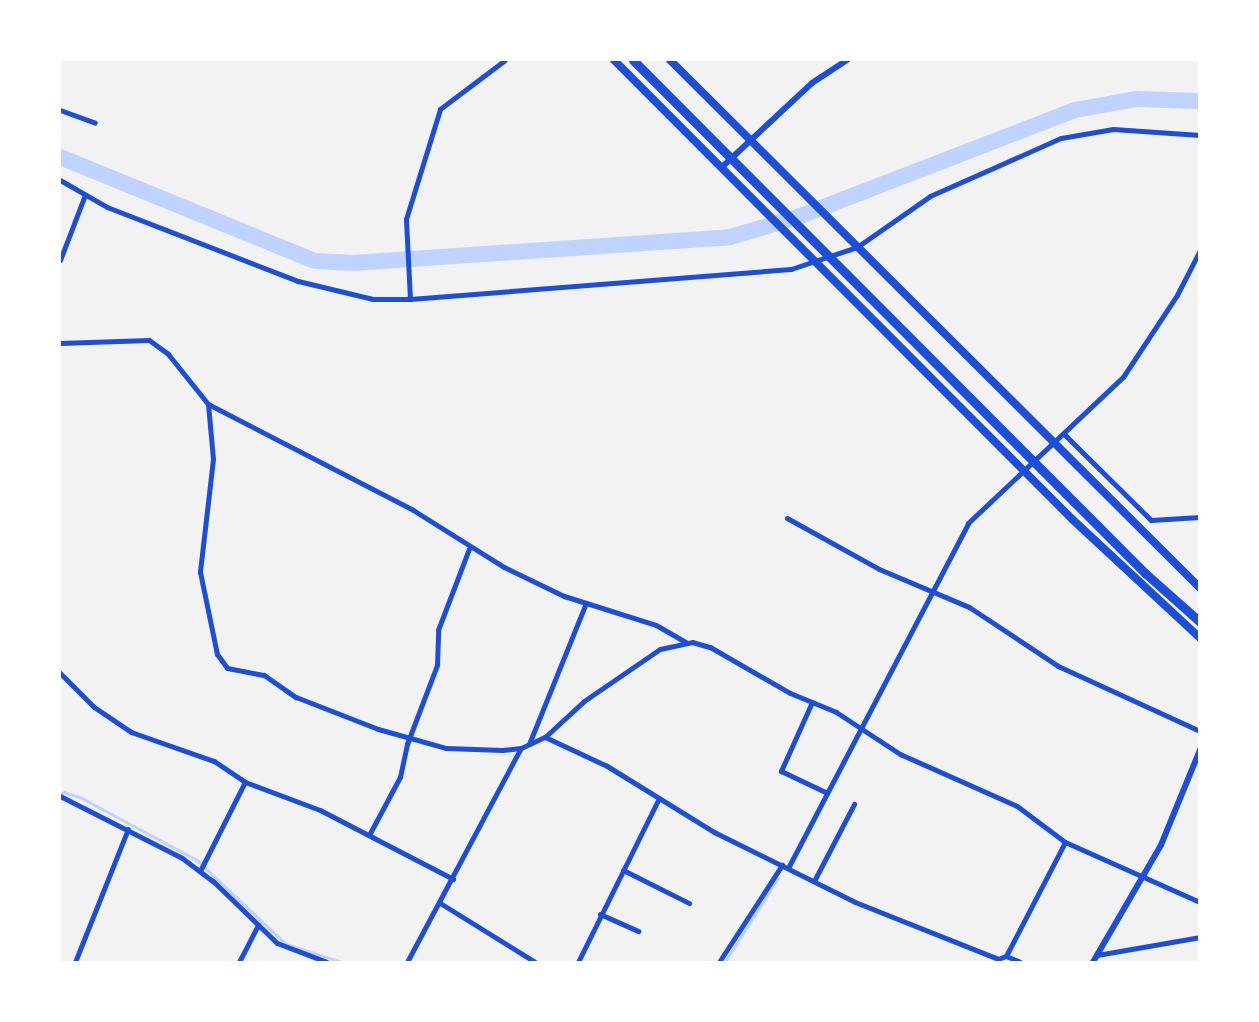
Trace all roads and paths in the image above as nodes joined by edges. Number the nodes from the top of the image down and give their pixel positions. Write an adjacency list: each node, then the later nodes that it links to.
1 (505, 60): 17 (street)
2 (614, 60): 10 (highway)
3 (633, 60): 29 (highway)
4 (670, 60): 9 (highway)
5 (847, 60): 9 (street)
6 (60, 110): 7 (street)
7 (95, 123)
8 (1199, 135): 13 (street)
9 (751, 141): 10 (street); 13 (highway)
10 (722, 167): 16 (highway)
11 (60, 180): 12 (street)
12 (86, 195): 15 (street); 17 (street)
13 (857, 247): 16 (street); 21 (highway)
14 (1199, 250): 20 (street)
15 (60, 260)
16 (817, 262): 17 (street); 22 (highway)
17 (410, 299)
18 (60, 343): 19 (street)
19 (208, 404): 25 (street); 37 (street)
20 (1065, 435): 21 (street); 23 (street)
21 (1052, 444): 22 (street); 26 (highway)
22 (1022, 470): 27 (street); 30 (highway)
23 (1199, 517)
24 (787, 518): 27 (street)
25 (469, 549): 28 (street); 37 (street)
26 (1199, 588)
27 (933, 592): 34 (street); 35 (street)
28 (586, 603): 31 (street); 38 (street)
29 (1199, 622)
30 (1199, 638)
31 (685, 642): 33 (street); 36 (street)
32 (60, 673): 41 (street)
33 (812, 702): 34 (street); 42 (street)
34 (859, 726): 42 (street); 48 (street)
35 (1199, 731)
36 (545, 737): 38 (street); 44 (street)
37 (409, 738): 39 (street); 47 (street)
38 (529, 744): 39 (street)
39 (521, 748): 53 (street)
40 (1199, 750): 52 (street)
41 (245, 782): 47 (street); 49 (street)
42 (825, 792): 50 (street)
43 (60, 797): 46 (street)
44 (658, 800): 50 (street); 51 (street)
45 (854, 804): 54 (street)
46 (128, 829): 49 (street); 65 (street)
47 (369, 835): 53 (street)
48 (1065, 842): 52 (street); 63 (street)
49 (202, 867): 59 (street)
50 (785, 867): 54 (street); 71 (street)
51 (623, 870): 56 (street); 58 (street)
52 (1144, 876): 55 (street); 62 (street)
53 (453, 879): 57 (street)
54 (814, 881): 64 (street)
55 (1199, 902)
56 (689, 903)
57 (440, 904): 68 (street); 69 (street)
58 (600, 914): 60 (street); 70 (street)
59 (258, 925): 66 (street); 67 (street)
60 (638, 931)
61 (1199, 937): 62 (street)
62 (1097, 955): 73 (street)
63 (1006, 956): 64 (street); 72 (street)
64 (997, 961)
65 (75, 962)
66 (239, 962)
67 (327, 962)
68 (407, 962)
69 (535, 962)
70 (578, 962)
71 (719, 962)
72 (1020, 962)
73 (1093, 962)

